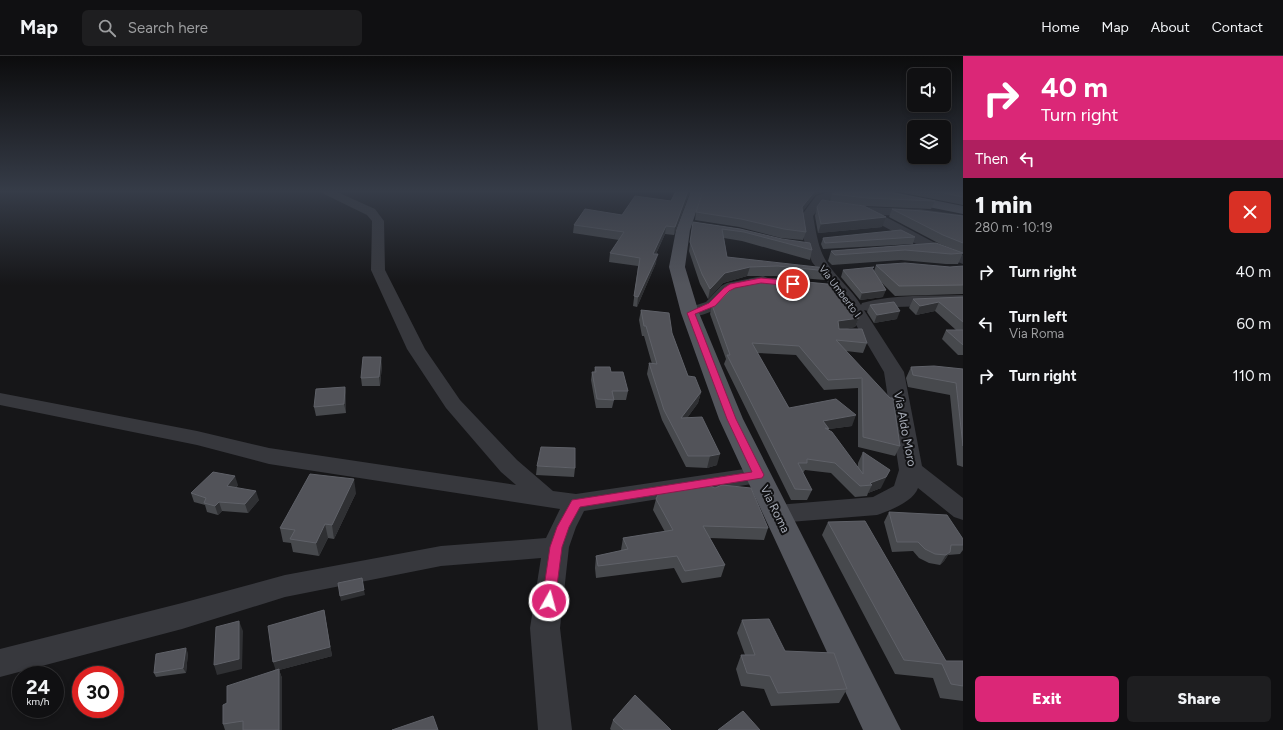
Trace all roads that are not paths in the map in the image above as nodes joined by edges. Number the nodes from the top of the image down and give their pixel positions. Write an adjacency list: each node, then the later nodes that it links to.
1 (378, 222): 22 (street)
2 (693, 222): 17 (main road, Via Roma)
3 (808, 222): 7 (street, Via Umberto I)
4 (885, 222): 5 (street)
5 (900, 231): 6 (street); 8 (street)
6 (880, 233)
7 (813, 246): 10 (street); 14 (street, Via Umberto I)
8 (934, 248): 9 (street); 11 (street)
9 (911, 250)
10 (833, 255)
11 (959, 266)
12 (777, 282): 17 (street)
13 (817, 286): 14 (street)
14 (841, 288): 16 (street, Via Umberto I)
15 (963, 300): 16 (street)
16 (854, 308): 18 (street, Via Umberto I)
17 (690, 313): 21 (main road, Via Roma)
18 (904, 371): 20 (street, Via Aldo Moro)
19 (0, 399): 22 (street)
20 (911, 470): 24 (street, Via Aldo Moro); 25 (street)
21 (758, 475): 23 (street); 25 (main road, Via Roma)
22 (546, 498): 23 (street)
23 (576, 503): 26 (street)
24 (963, 511)
25 (777, 514): 29 (main road, Via Roma)
26 (556, 547): 27 (street); 28 (street)
27 (0, 664)
28 (555, 730)
29 (882, 730)

